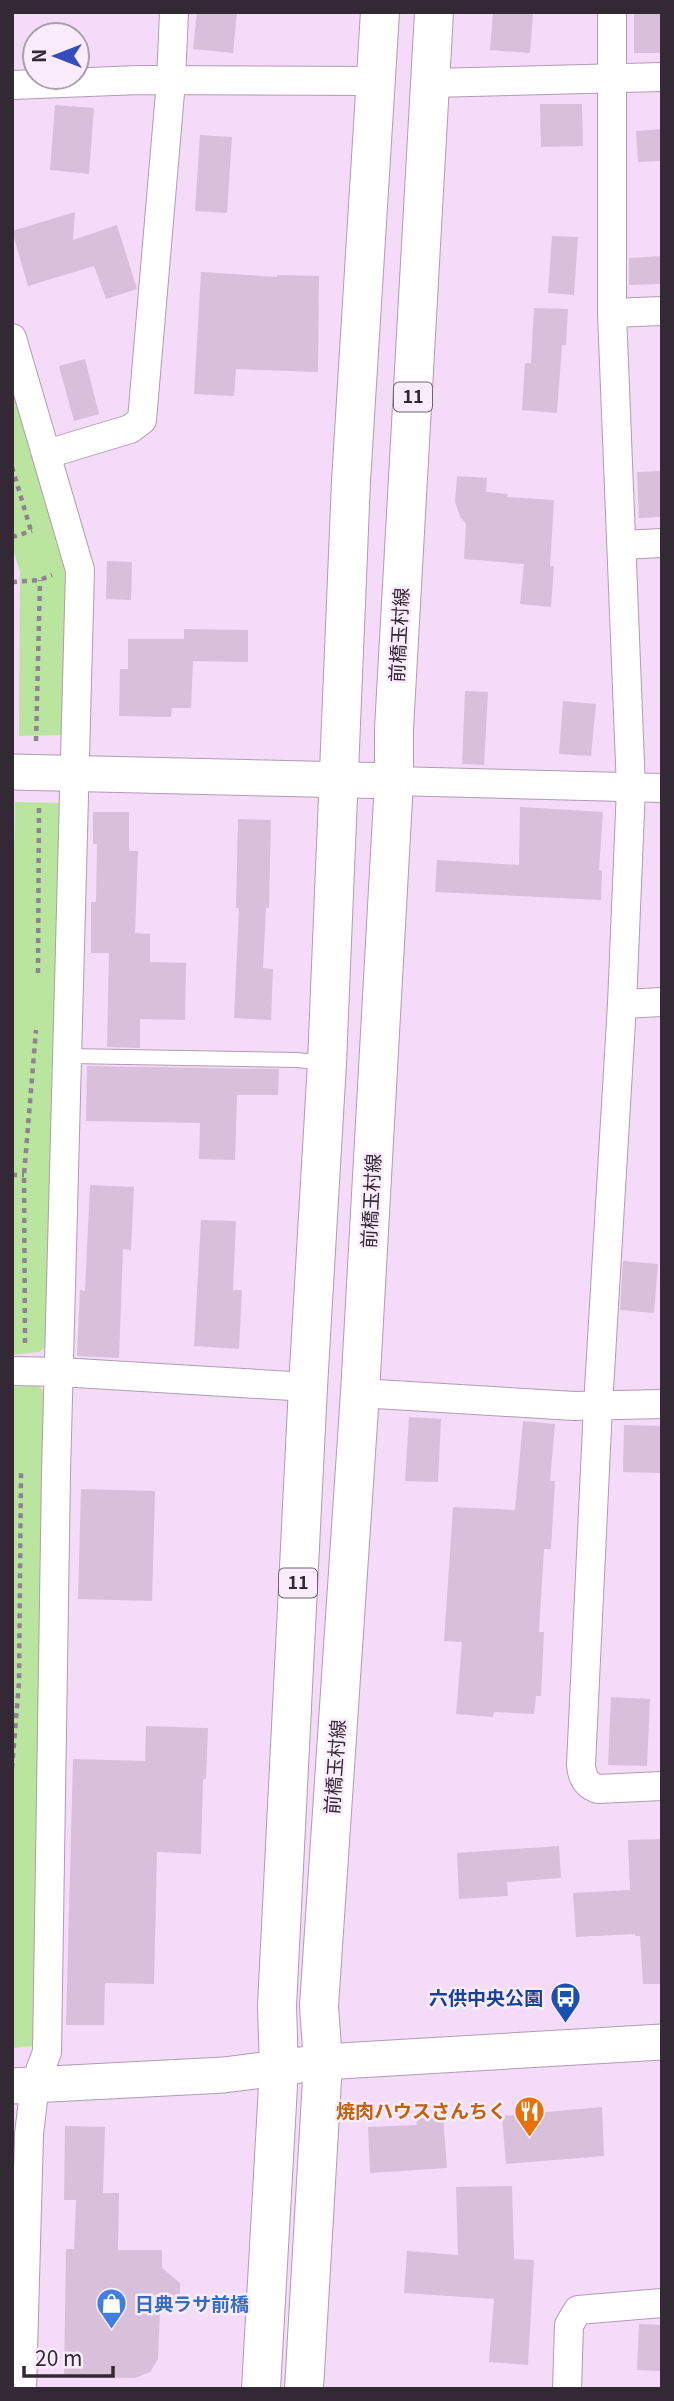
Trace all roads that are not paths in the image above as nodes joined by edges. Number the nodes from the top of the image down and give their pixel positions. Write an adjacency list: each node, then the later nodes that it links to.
1 (174, 12): 8 (street)
2 (380, 12): 7 (main road, 11)
3 (434, 12): 9 (main road, 前橋玉村線 / 11)
4 (612, 12): 6 (street)
5 (662, 77): 6 (street)
6 (611, 79): 9 (street); 12 (street)
7 (377, 80): 8 (street); 19 (main road, 11)
8 (171, 81): 10 (street); 14 (street)
9 (432, 83): 20 (main road, 前橋玉村線 / 11)
10 (12, 85)
11 (662, 311): 12 (street)
12 (612, 313): 16 (street)
13 (12, 338): 14 (street)
14 (47, 454): 18 (street)
15 (662, 543): 16 (street)
16 (622, 545): 21 (street)
17 (12, 772): 18 (street)
18 (75, 773): 19 (street); 25 (street)
19 (340, 778): 20 (street); 26 (main road, 11)
20 (394, 781): 21 (street); 30 (main road, 前橋玉村線 / 11)
21 (631, 788): 22 (street); 24 (street)
22 (662, 788)
23 (662, 1002): 24 (street)
24 (622, 1004): 32 (street)
25 (68, 1056): 26 (lane); 28 (street)
26 (327, 1063): 29 (main road, 11)
27 (19, 1372): 28 (street)
28 (60, 1372): 29 (street); 37 (street)
29 (308, 1387): 36 (main road, 11)
30 (360, 1393): 32 (street); 35 (main road, 前橋玉村線 / 11)
31 (662, 1404): 32 (street)
32 (598, 1406): 33 (street)
33 (662, 1786)
34 (662, 2042): 35 (street)
35 (323, 2062): 36 (street); 41 (main road, 前橋玉村線 / 11)
36 (279, 2068): 37 (street); 40 (main road, 11)
37 (24, 2085): 39 (street)
38 (662, 2303): 42 (street)
39 (19, 2384)
40 (261, 2389)
41 (304, 2389)
42 (566, 2389)

